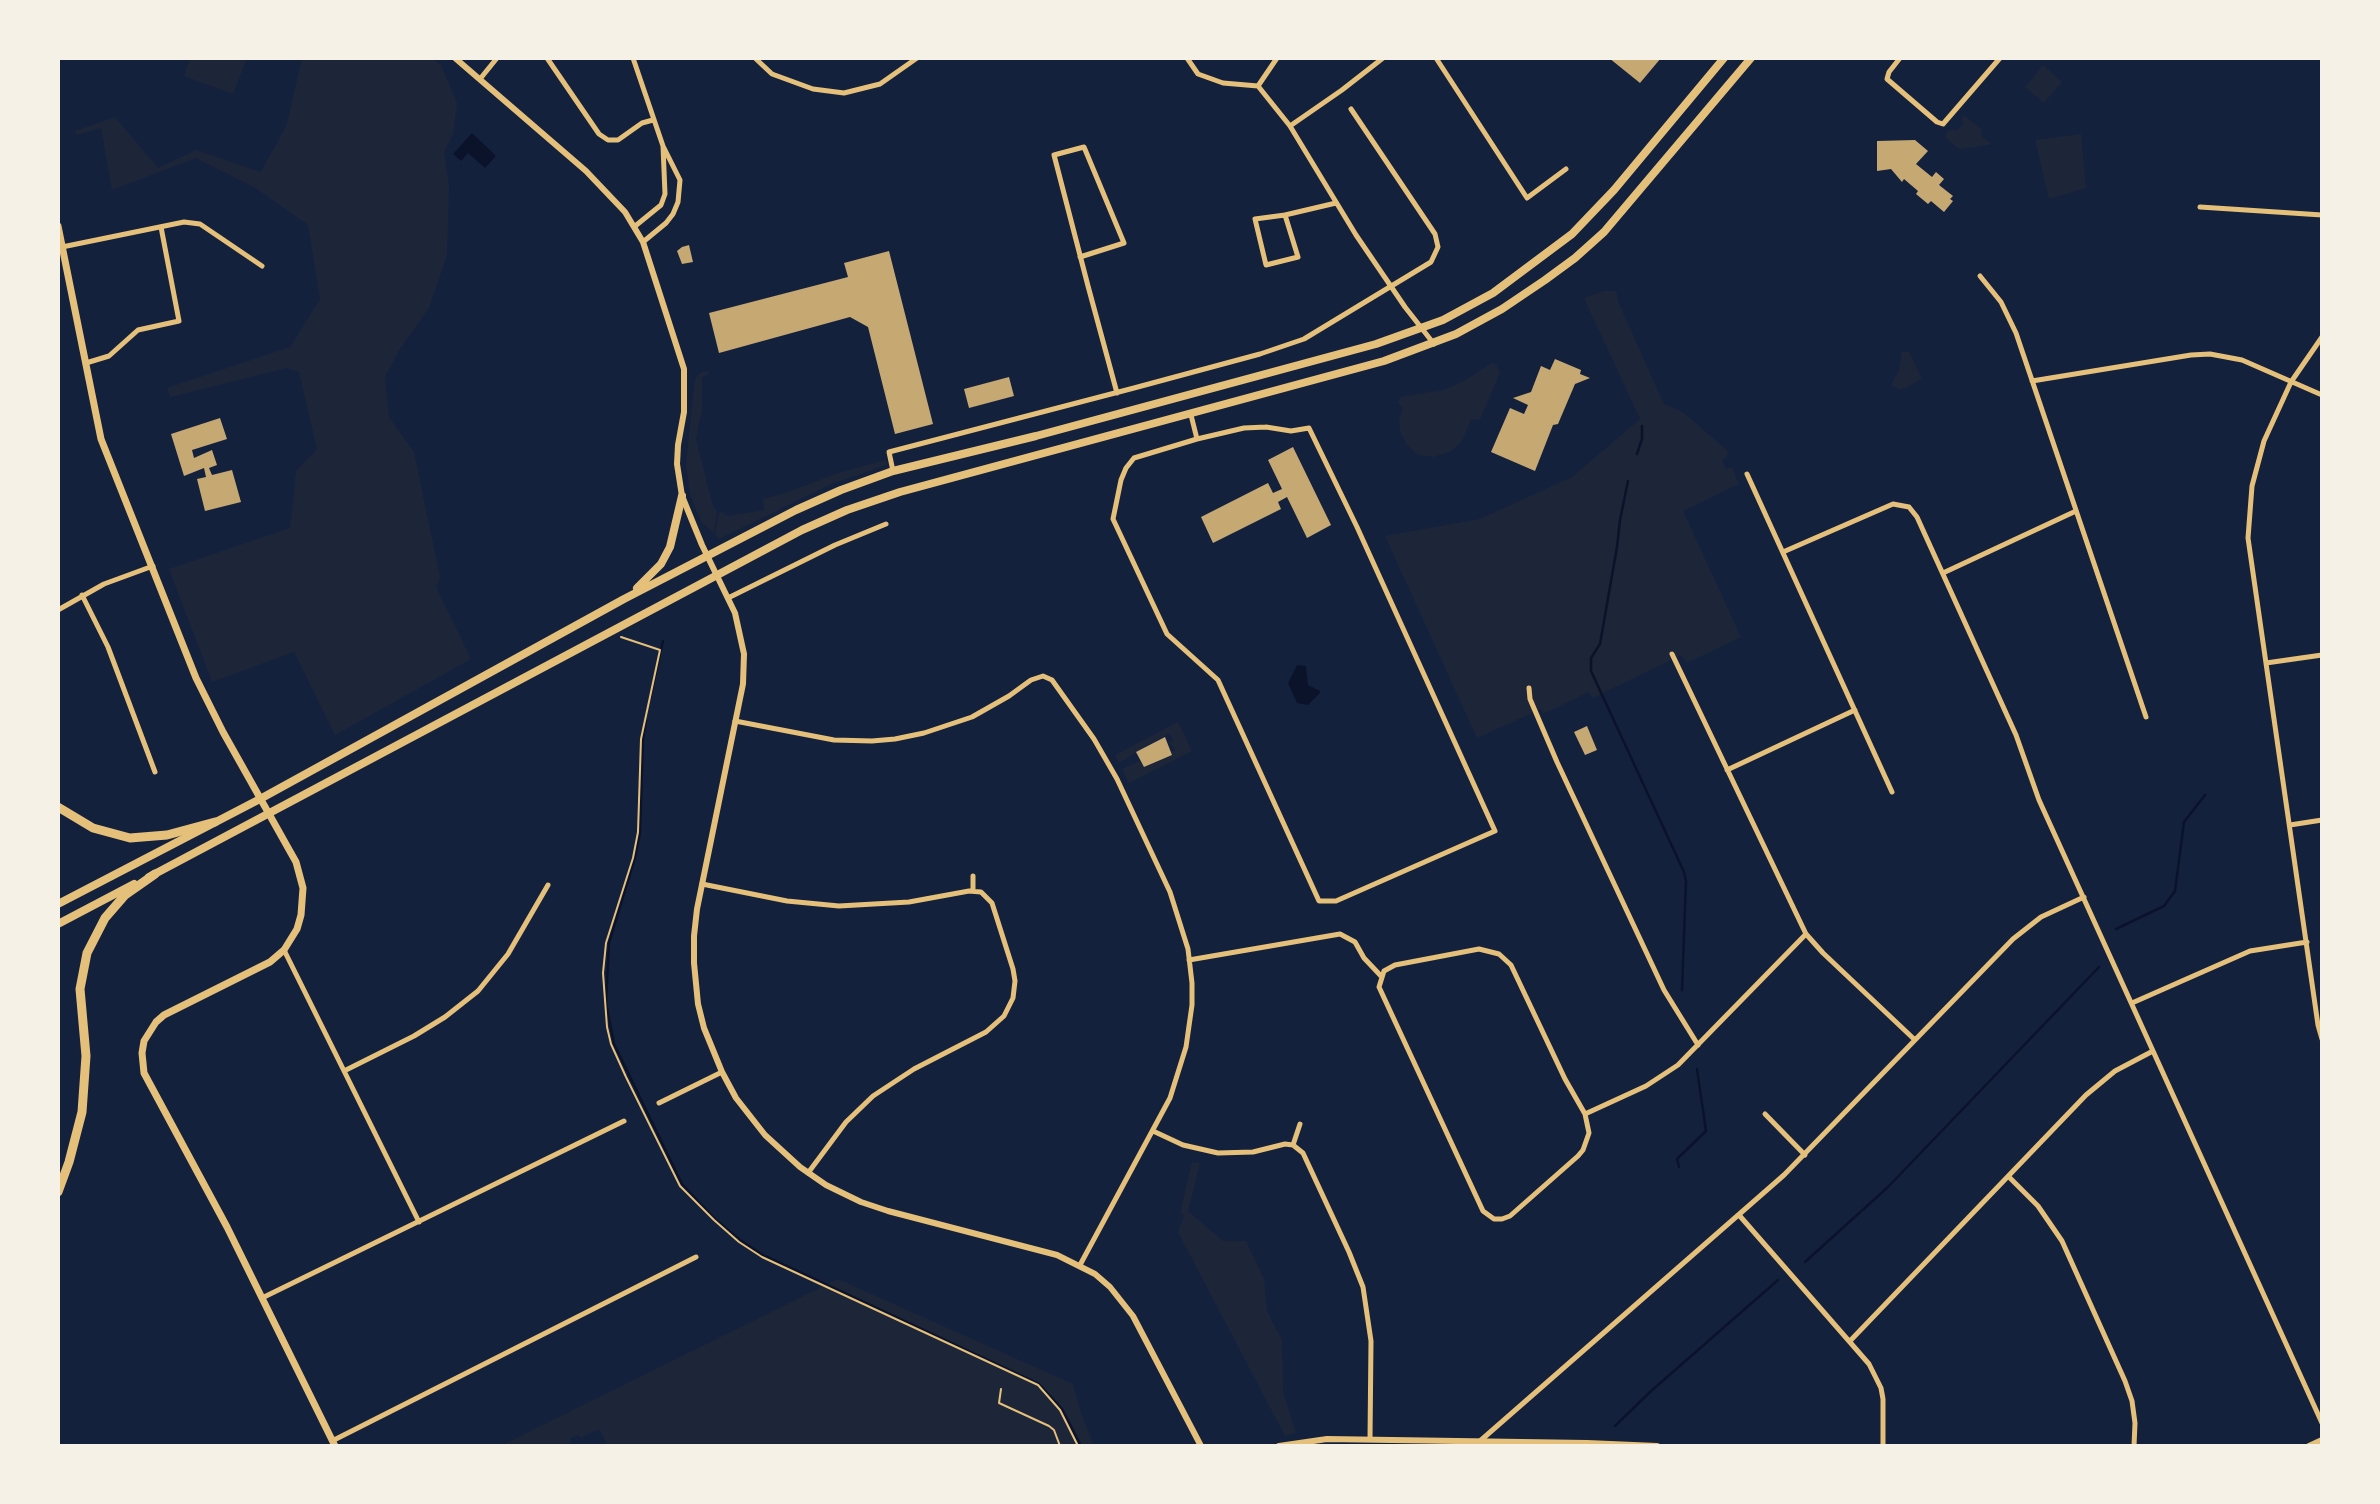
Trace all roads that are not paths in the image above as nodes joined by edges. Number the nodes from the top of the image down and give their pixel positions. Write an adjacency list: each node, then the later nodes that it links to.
1 (455, 58): 15 (street)
2 (496, 58): 15 (street)
3 (547, 58): 18 (street)
4 (633, 58): 18 (street)
5 (755, 58): 6 (street)
6 (917, 58)
7 (1187, 58): 16 (street)
8 (1278, 58): 16 (street)
9 (1384, 58): 19 (street)
10 (1436, 58): 21 (street)
11 (1724, 58): 36 (main road)
12 (1751, 58): 38 (main road)
13 (1900, 58): 14 (street)
14 (2000, 58)
15 (480, 79): 28 (street)
16 (1258, 86): 19 (street)
17 (1351, 109): 35 (street)
18 (653, 120): 20 (street)
19 (1290, 126): 22 (street)
20 (663, 146): 28 (street); 30 (street)
21 (1566, 169)
22 (1336, 203): 24 (street); 35 (street)
23 (2200, 207): 25 (street)
24 (1285, 215): 24 (street)
25 (2322, 215)
26 (58, 226): 29 (main road)
27 (161, 227): 31 (street); 33 (street); 39 (street)
28 (634, 227): 30 (street)
29 (59, 235): 31 (main road)
30 (643, 242): 48 (street)
31 (62, 247): 39 (main road)
32 (1080, 257): 32 (street); 42 (street)
33 (262, 266)
34 (1980, 276): 40 (street)
35 (1392, 287): 36 (street); 42 (street)
36 (1421, 329): 38 (street); 46 (main road)
37 (2322, 337): 41 (street)
38 (1434, 344): 44 (main road)
39 (86, 363): 55 (main road)
40 (2032, 381): 41 (street); 51 (street)
41 (2291, 382): 43 (street); 64 (street)
42 (1117, 393): 46 (street)
43 (2322, 395)
44 (1191, 415): 45 (street); 57 (main road)
45 (1197, 439): 45 (street)
46 (893, 471): 54 (main road)
47 (1747, 474): 53 (street)
48 (682, 496): 54 (street); 60 (main road)
49 (1908, 498): 50 (street)
50 (1904, 505): 53 (street); 56 (street)
51 (2076, 511): 56 (street); 67 (street)
52 (886, 524): 59 (street)
53 (1783, 552): 66 (street)
54 (708, 557): 57 (street); 60 (main road)
55 (153, 566): 58 (street); 72 (main road)
56 (1943, 573): 83 (street)
57 (717, 575): 59 (street); 74 (main road)
58 (82, 595): 61 (street); 70 (street)
59 (728, 598): 68 (street)
60 (624, 599): 72 (main road)
61 (59, 607)
62 (1672, 654): 69 (street)
63 (2322, 655): 64 (street)
64 (2266, 663): 77 (street)
65 (1529, 688): 95 (street)
66 (1854, 710): 69 (street); 71 (street)
67 (2146, 717)
68 (736, 721): 80 (street); 89 (street)
69 (1727, 770): 86 (street)
70 (155, 772)
71 (1892, 792)
72 (260, 799): 74 (main road); 76 (main road)
73 (58, 807): 76 (highway)
74 (269, 815): 78 (main road); 88 (main road)
75 (2322, 820): 77 (street)
76 (215, 822): 84 (main road)
77 (2290, 825): 87 (street)
78 (155, 874): 85 (main road); 109 (highway)
79 (973, 876): 82 (street)
80 (702, 884): 82 (street); 98 (street)
81 (548, 885): 97 (street)
82 (973, 891): 107 (street)
83 (2084, 897): 91 (street); 93 (street)
84 (58, 904)
85 (58, 924)
86 (1806, 934): 93 (street); 95 (street)
87 (2306, 942): 91 (street); 92 (street)
88 (284, 950): 97 (street); 114 (main road)
89 (1189, 960): 90 (street); 104 (street)
90 (1381, 976): 100 (street); 100 (street)
91 (2132, 1003): 96 (street)
92 (2320, 1010): 94 (street)
93 (1915, 1040): 106 (street)
94 (2322, 1040)
95 (1698, 1045): 100 (street)
96 (2153, 1051): 108 (street); 116 (street)
97 (344, 1071): 111 (street)
98 (722, 1072): 99 (street); 107 (street)
99 (659, 1102)
100 (1585, 1114)
101 (1765, 1114): 106 (street)
102 (624, 1121): 111 (street)
103 (1300, 1124): 105 (street)
104 (1153, 1131): 105 (street); 113 (street)
105 (1293, 1146): 117 (street)
106 (1805, 1155): 110 (street)
107 (808, 1173): 113 (street)
108 (2009, 1177): 115 (street); 125 (street)
109 (58, 1192)
110 (1739, 1215): 115 (street); 119 (street)
111 (419, 1222): 114 (street)
112 (696, 1257): 120 (street)
113 (1080, 1265): 121 (street)
114 (261, 1298): 120 (main road)
115 (1850, 1341): 124 (street)
116 (2322, 1423)
117 (1370, 1439): 119 (street); 122 (street)
118 (2322, 1440): 126 (street)
119 (1480, 1441): 123 (street)
120 (333, 1444)
121 (1201, 1446)
122 (1279, 1446)
123 (1657, 1446)
124 (1883, 1446)
125 (2134, 1446)
126 (2309, 1446)

